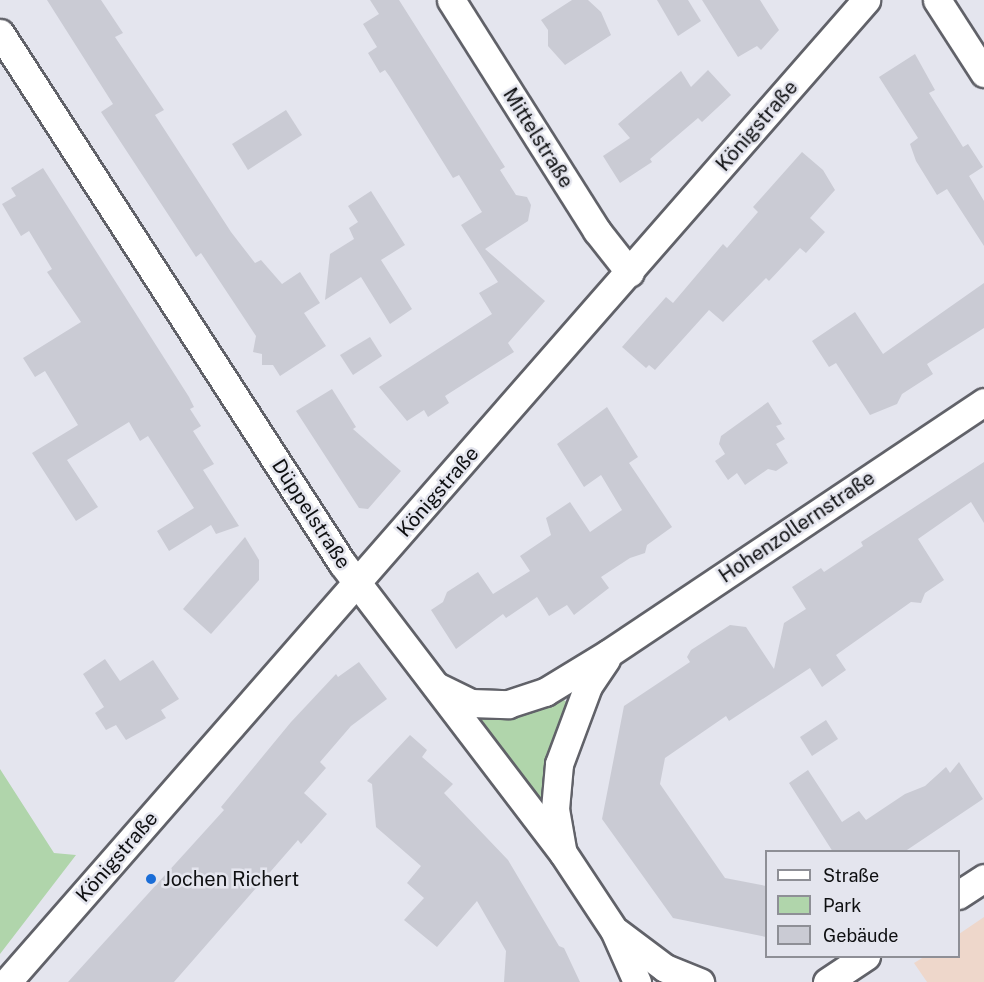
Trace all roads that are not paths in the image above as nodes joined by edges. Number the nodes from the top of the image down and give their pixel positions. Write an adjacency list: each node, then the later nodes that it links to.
1 (451, 0): 6 (street, Mittelstraße)
2 (866, 0): 6 (street, Königstraße)
3 (937, 0): 5 (street)
4 (0, 33): 8 (street, Düppelstraße)
5 (984, 74)
6 (630, 273): 8 (street, Königstraße)
7 (984, 402): 9 (street, Hohenzollernstraße)
8 (357, 585): 10 (street, Düppelstraße); 16 (street, Königstraße)
9 (609, 653): 10 (street, Hohenzollernstraße); 11 (street, Hohenzollernstraße)
10 (432, 683): 11 (street, Düppelstraße)
11 (563, 853): 14 (street, Düppelstraße)
12 (984, 878): 13 (street)
13 (960, 894)
14 (614, 930): 17 (street, Düppelstraße); 18 (street)
15 (864, 958): 19 (street)
16 (8, 982)
17 (637, 982)
18 (700, 982)
19 (827, 982)

